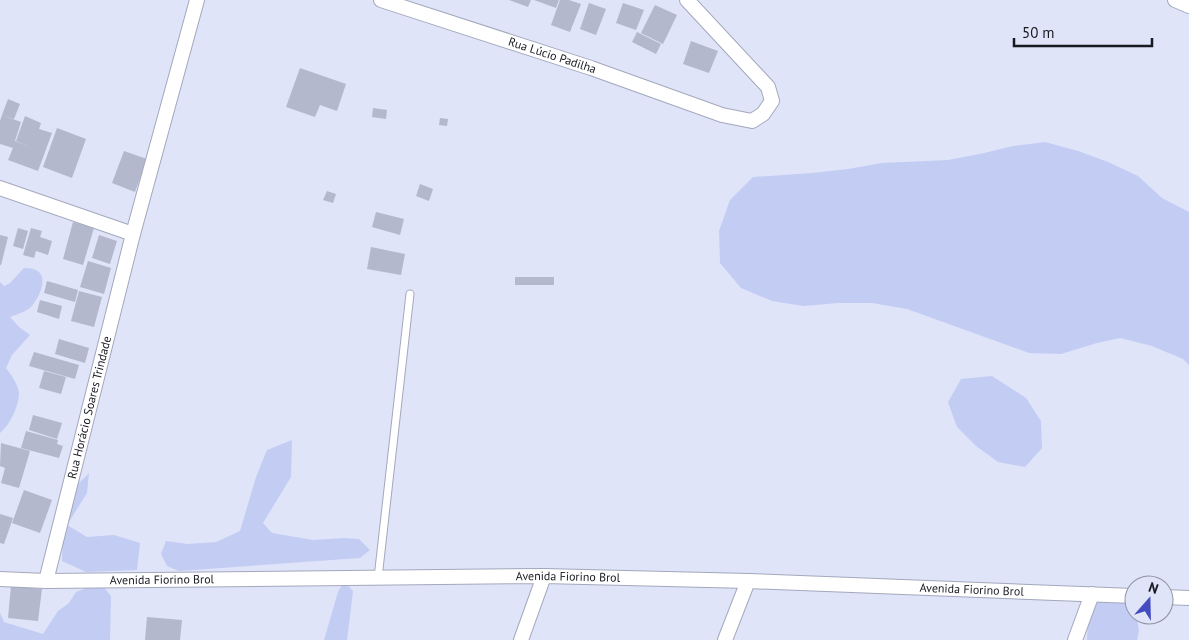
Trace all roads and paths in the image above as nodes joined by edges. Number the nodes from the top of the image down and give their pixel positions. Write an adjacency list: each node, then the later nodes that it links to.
1 (197, 0): 7 (street, Rua Horácio Soares Trindade)
2 (381, 0): 3 (street, Rua Lúcio Padilha)
3 (687, 0)
4 (1175, 0): 5 (street)
5 (1189, 6)
6 (0, 188): 7 (street)
7 (133, 234): 12 (street, Rua Horácio Soares Trindade)
8 (410, 294): 10 (lane)
9 (544, 576): 10 (street, Avenida Fiorino Brol); 13 (street, Avenida Fiorino Brol); 18 (street)
10 (378, 578): 12 (street, Avenida Fiorino Brol)
11 (0, 579): 12 (street, Avenida Fiorino Brol)
12 (46, 580)
13 (748, 581): 14 (street, Avenida Fiorino Brol); 19 (street)
14 (1092, 594): 15 (street, Avenida Fiorino Brol); 20 (street)
15 (1124, 596)
16 (1174, 597): 17 (street)
17 (1189, 598)
18 (521, 640)
19 (725, 640)
20 (1075, 640)

